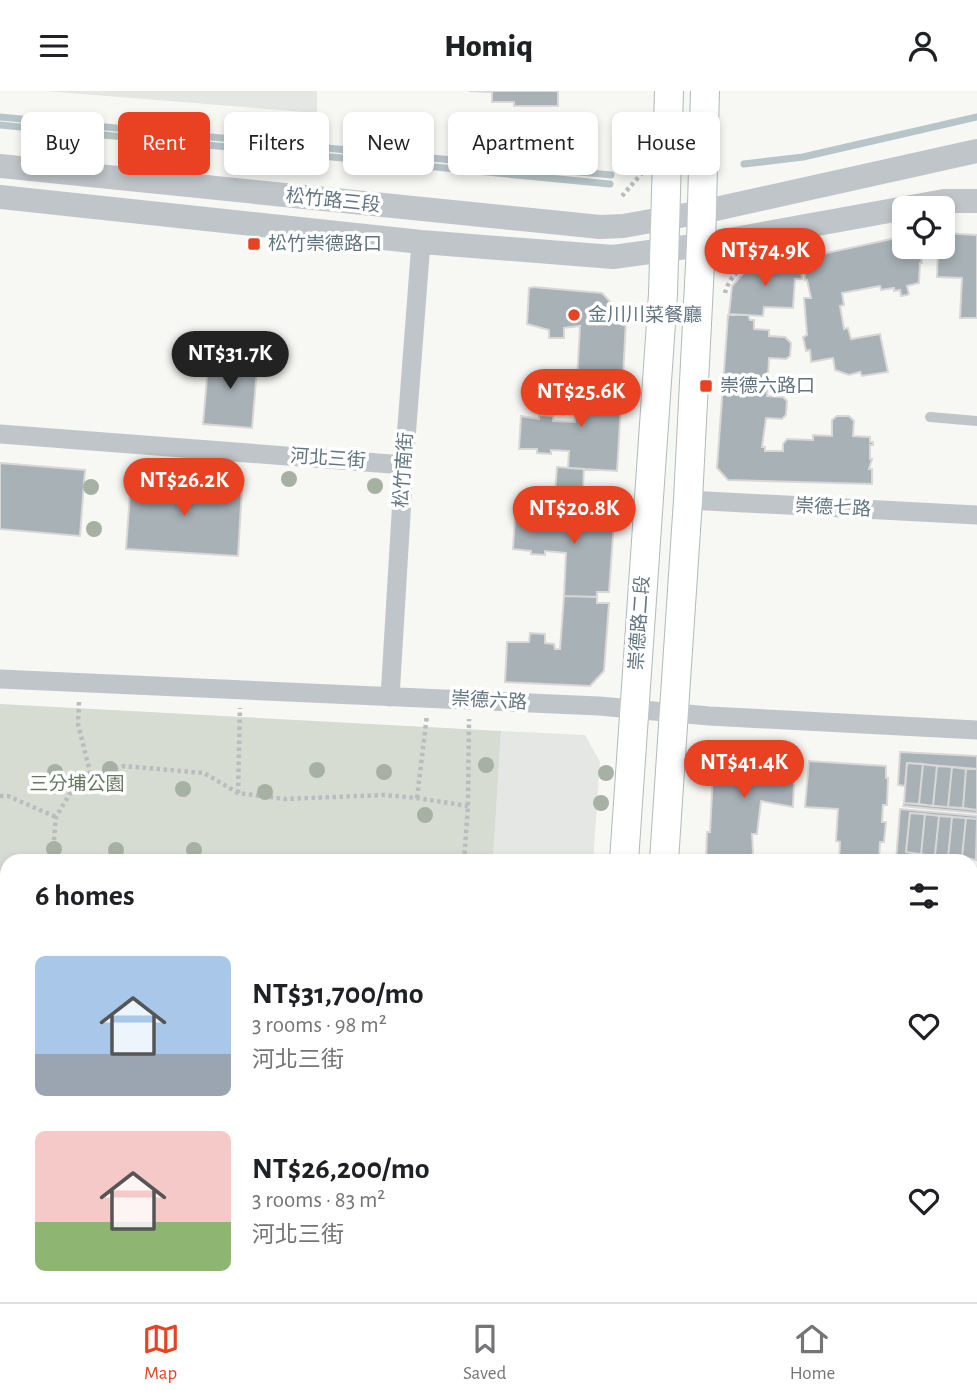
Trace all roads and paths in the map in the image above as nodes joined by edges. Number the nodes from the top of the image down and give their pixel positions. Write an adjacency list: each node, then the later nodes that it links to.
1 (668, 91): 10 (main road, 崇德路二段)
2 (705, 91): 9 (main road, 崇德路二段)
3 (977, 151): 9 (street, 松竹路三段)
4 (0, 166): 10 (street, 松竹路三段)
5 (641, 175): 6 (path)
6 (622, 196)
7 (0, 197): 11 (street, 松竹路三段)
8 (977, 201): 12 (street, 松竹路三段)
9 (702, 212): 10 (street, 松竹路三段); 12 (main road, 崇德路二段)
10 (666, 217): 13 (main road, 崇德路二段)
11 (421, 242): 13 (street, 松竹路三段); 19 (street, 松竹南街)
12 (701, 245): 13 (street, 松竹路三段); 20 (main road, 崇德路二段)
13 (665, 249): 28 (main road, 崇德路二段)
14 (753, 259): 15 (path)
15 (723, 297)
16 (930, 417): 17 (lane)
17 (977, 421)
18 (0, 434): 19 (street, 河北三街)
19 (404, 465): 25 (street, 松竹南街)
20 (688, 500): 21 (street, 崇德七路); 29 (main road, 崇德路二段)
21 (977, 515)
22 (0, 679): 23 (street, 崇德六路)
23 (80, 683): 24 (street, 崇德六路); 31 (path)
24 (240, 689): 25 (street, 崇德六路); 32 (path)
25 (390, 697): 26 (street, 崇德六路)
26 (429, 698): 27 (street, 崇德六路); 34 (path)
27 (469, 701): 28 (street, 崇德六路); 35 (path)
28 (634, 710): 29 (street, 崇德六路); 39 (main road, 崇德路二段)
29 (673, 712): 30 (street, 崇德六路); 40 (main road, 崇德路二段)
30 (977, 730)
31 (91, 776): 32 (path); 36 (path)
32 (238, 793): 34 (path)
33 (0, 796): 36 (path)
34 (417, 797): 35 (path)
35 (468, 806): 38 (path)
36 (56, 817): 37 (path)
37 (53, 854)
38 (465, 854)
39 (624, 854)
40 (664, 854)

